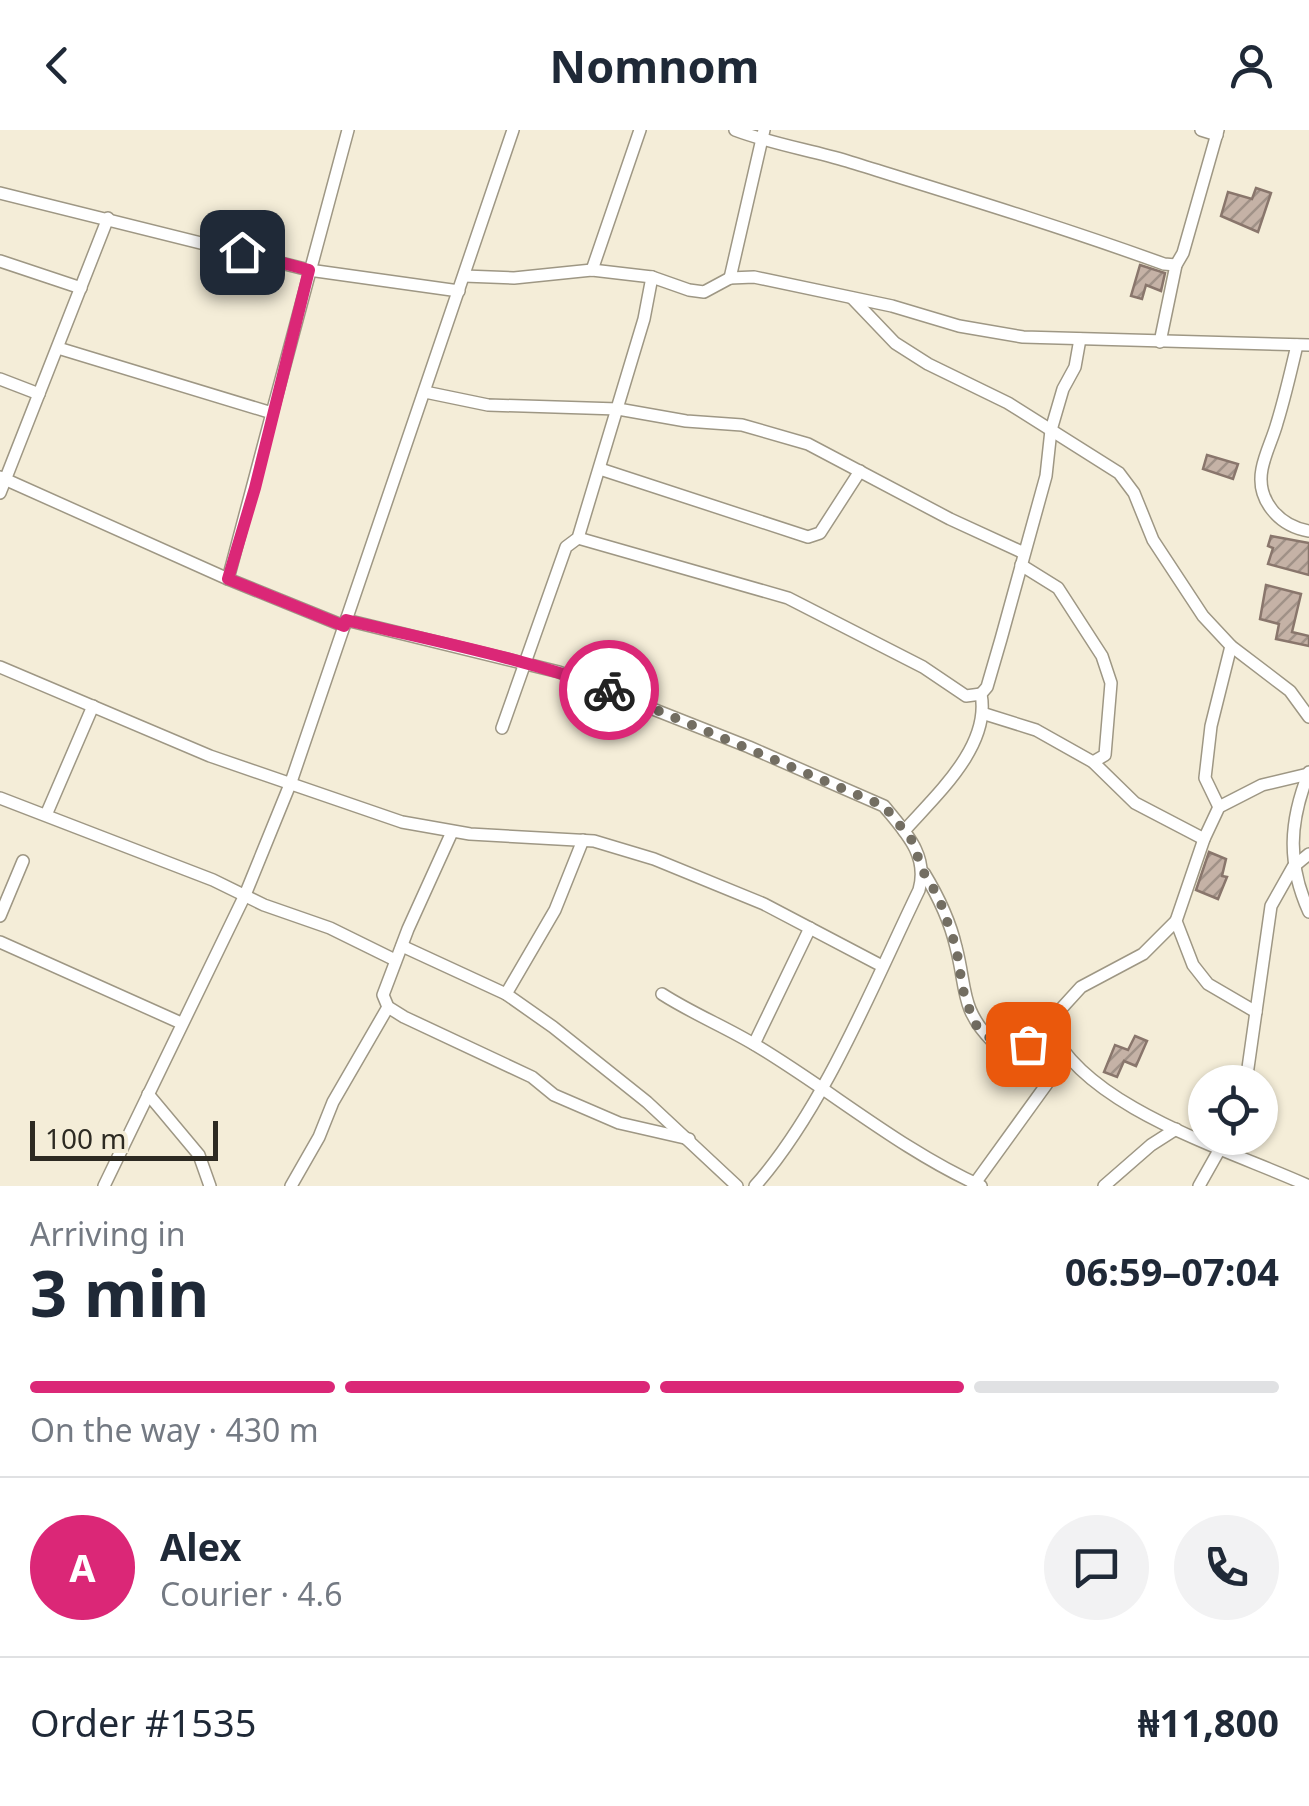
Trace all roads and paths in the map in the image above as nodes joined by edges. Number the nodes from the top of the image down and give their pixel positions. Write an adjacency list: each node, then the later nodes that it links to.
1 (348, 130): 12 (street)
2 (513, 130): 14 (street)
3 (640, 130): 13 (street)
4 (736, 130): 7 (street)
5 (1202, 130): 6 (street)
6 (1217, 133): 11 (street)
7 (763, 135): 11 (street); 16 (street)
8 (0, 193): 9 (street)
9 (108, 218): 12 (street); 17 (street)
10 (0, 260): 17 (street)
11 (1176, 264): 21 (street)
12 (309, 270): 18 (street); 28 (street)
13 (592, 270): 14 (street); 15 (street)
14 (464, 276): 18 (street)
15 (652, 277): 16 (street); 27 (street)
16 (730, 278): 19 (street)
17 (81, 288): 23 (street)
18 (459, 291): 25 (street)
19 (850, 296): 20 (street); 29 (street)
20 (1080, 339): 21 (street); 29 (street)
21 (1160, 342): 22 (street)
22 (1303, 345): 34 (street)
23 (58, 348): 26 (street); 28 (street)
24 (0, 378): 26 (street)
25 (425, 392): 27 (street); 38 (street)
26 (40, 394): 32 (street)
27 (618, 409): 30 (street); 31 (street)
28 (272, 413): 37 (street)
29 (1051, 430): 36 (street); 39 (street)
30 (600, 470): 31 (street); 35 (street)
31 (860, 472): 36 (street)
32 (3, 478): 33 (street); 37 (street)
33 (0, 493)
34 (1309, 532)
35 (578, 538): 40 (street); 42 (street)
36 (1022, 559): 42 (street); 47 (street)
37 (228, 579): 38 (street)
38 (345, 623): 40 (street); 49 (street)
39 (1232, 646): 45 (street); 51 (street)
40 (526, 663): 46 (street); 53 (street)
41 (0, 667): 43 (street)
42 (981, 694): 44 (street)
43 (94, 706): 49 (street); 52 (street)
44 (985, 714): 47 (street); 53 (street)
45 (1309, 717)
46 (502, 728)
47 (1093, 762): 56 (street)
48 (1309, 773): 51 (street); 59 (street)
49 (291, 782): 54 (street); 61 (street)
50 (0, 798): 52 (street)
51 (1219, 808): 56 (street)
52 (46, 815): 61 (street)
53 (904, 831): 60 (street)
54 (452, 832): 55 (street); 67 (street)
55 (583, 840): 65 (street); 70 (street)
56 (1204, 840): 64 (street)
57 (1309, 854): 59 (street)
58 (23, 860): 63 (street)
59 (1293, 867): 62 (street); 73 (street)
60 (924, 873): 69 (street); 75 (street)
61 (245, 896): 68 (street); 74 (street)
62 (1309, 912)
63 (0, 916)
64 (1176, 922): 73 (street); 75 (street)
65 (810, 928): 69 (street); 76 (street)
66 (0, 942): 74 (street)
67 (402, 946): 68 (street); 70 (street)
68 (396, 960): 72 (street)
69 (882, 966): 79 (street)
70 (506, 994): 83 (street)
71 (662, 994): 76 (street)
72 (388, 1006): 83 (street); 89 (street)
73 (1256, 1012): 78 (street)
74 (181, 1023): 80 (street)
75 (1050, 1028): 77 (street)
76 (754, 1044): 79 (street)
77 (1067, 1056): 81 (street); 86 (street)
78 (1248, 1065)
79 (820, 1087): 86 (street); 91 (street)
80 (148, 1094): 87 (street); 88 (street)
81 (1176, 1129): 82 (street); 92 (street)
82 (1188, 1133)
83 (689, 1139): 90 (street)
84 (1217, 1155): 93 (street)
85 (1246, 1155): 94 (street)
86 (976, 1185)
87 (104, 1186)
88 (210, 1186)
89 (291, 1186)
90 (737, 1186)
91 (755, 1186)
92 (1104, 1186)
93 (1199, 1186)
94 (1309, 1186)

